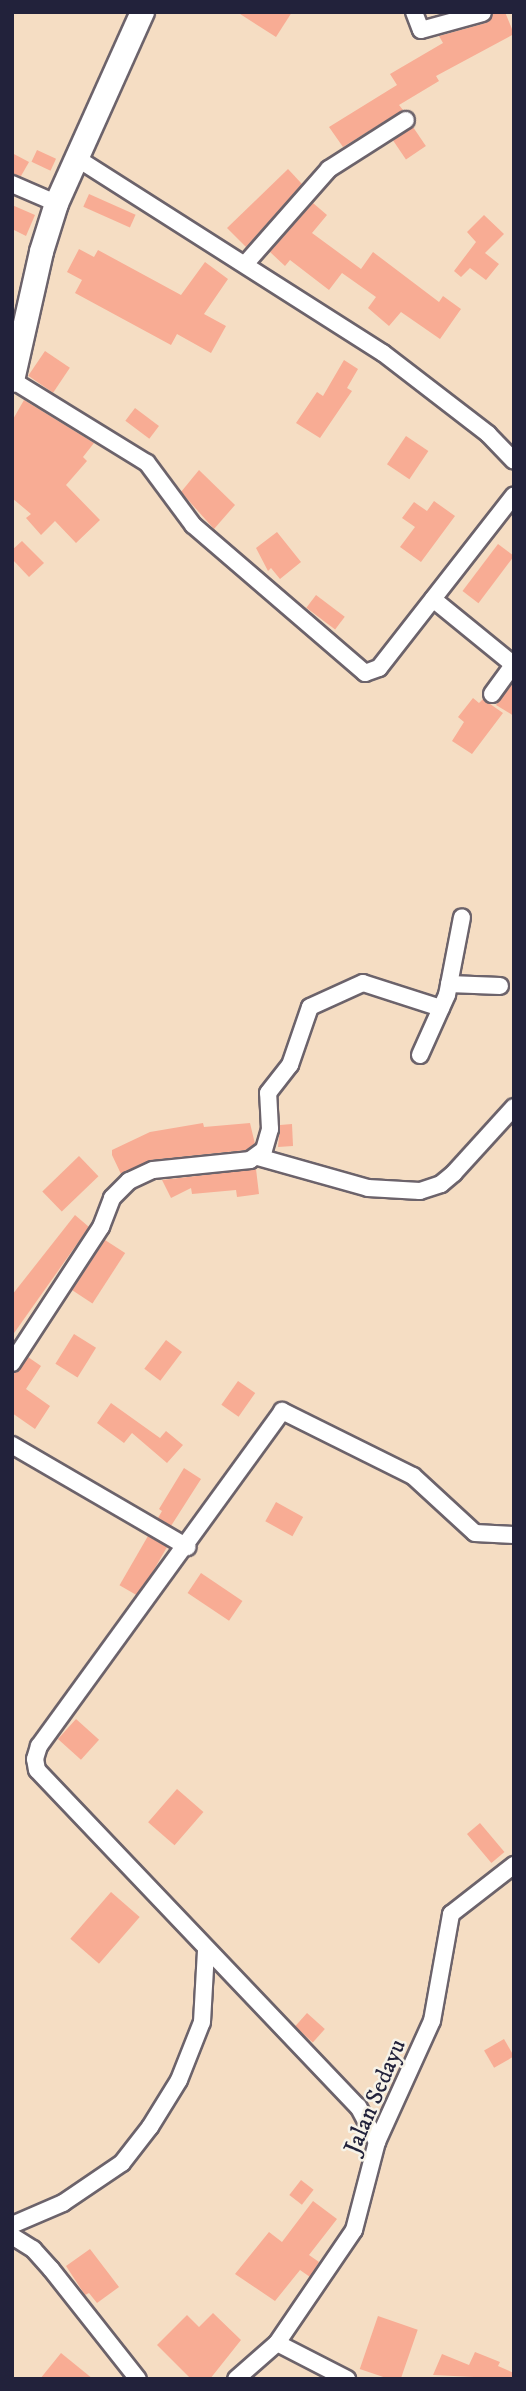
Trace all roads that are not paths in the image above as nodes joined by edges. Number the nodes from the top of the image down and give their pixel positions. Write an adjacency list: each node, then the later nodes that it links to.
1 (142, 12): 5 (main road)
2 (414, 12): 3 (street)
3 (483, 13)
4 (406, 120): 8 (street)
5 (75, 157): 7 (main road); 8 (street)
6 (12, 184): 7 (street)
7 (56, 203): 9 (main road)
8 (247, 262): 10 (street)
9 (12, 380): 12 (street)
10 (514, 461)
11 (514, 495): 12 (street)
12 (433, 599): 13 (street)
13 (514, 665): 14 (street)
14 (492, 694)
15 (462, 917): 16 (street)
16 (449, 984): 17 (street); 18 (street)
17 (500, 986)
18 (441, 1008): 19 (street); 21 (street)
19 (420, 1055)
20 (514, 1107): 21 (street)
21 (258, 1157): 22 (street)
22 (12, 1363)
23 (12, 1445): 25 (street)
24 (514, 1535): 25 (street)
25 (187, 1547): 27 (street)
26 (514, 1865): 28 (street, Jalan Sedayu)
27 (206, 1950): 28 (street); 29 (street)
28 (377, 2142): 31 (street, Jalan Sedayu)
29 (12, 2225)
30 (12, 2236): 32 (street)
31 (277, 2343): 33 (street, Jalan Sedayu); 34 (street)
32 (138, 2379)
33 (236, 2379)
34 (347, 2379)

